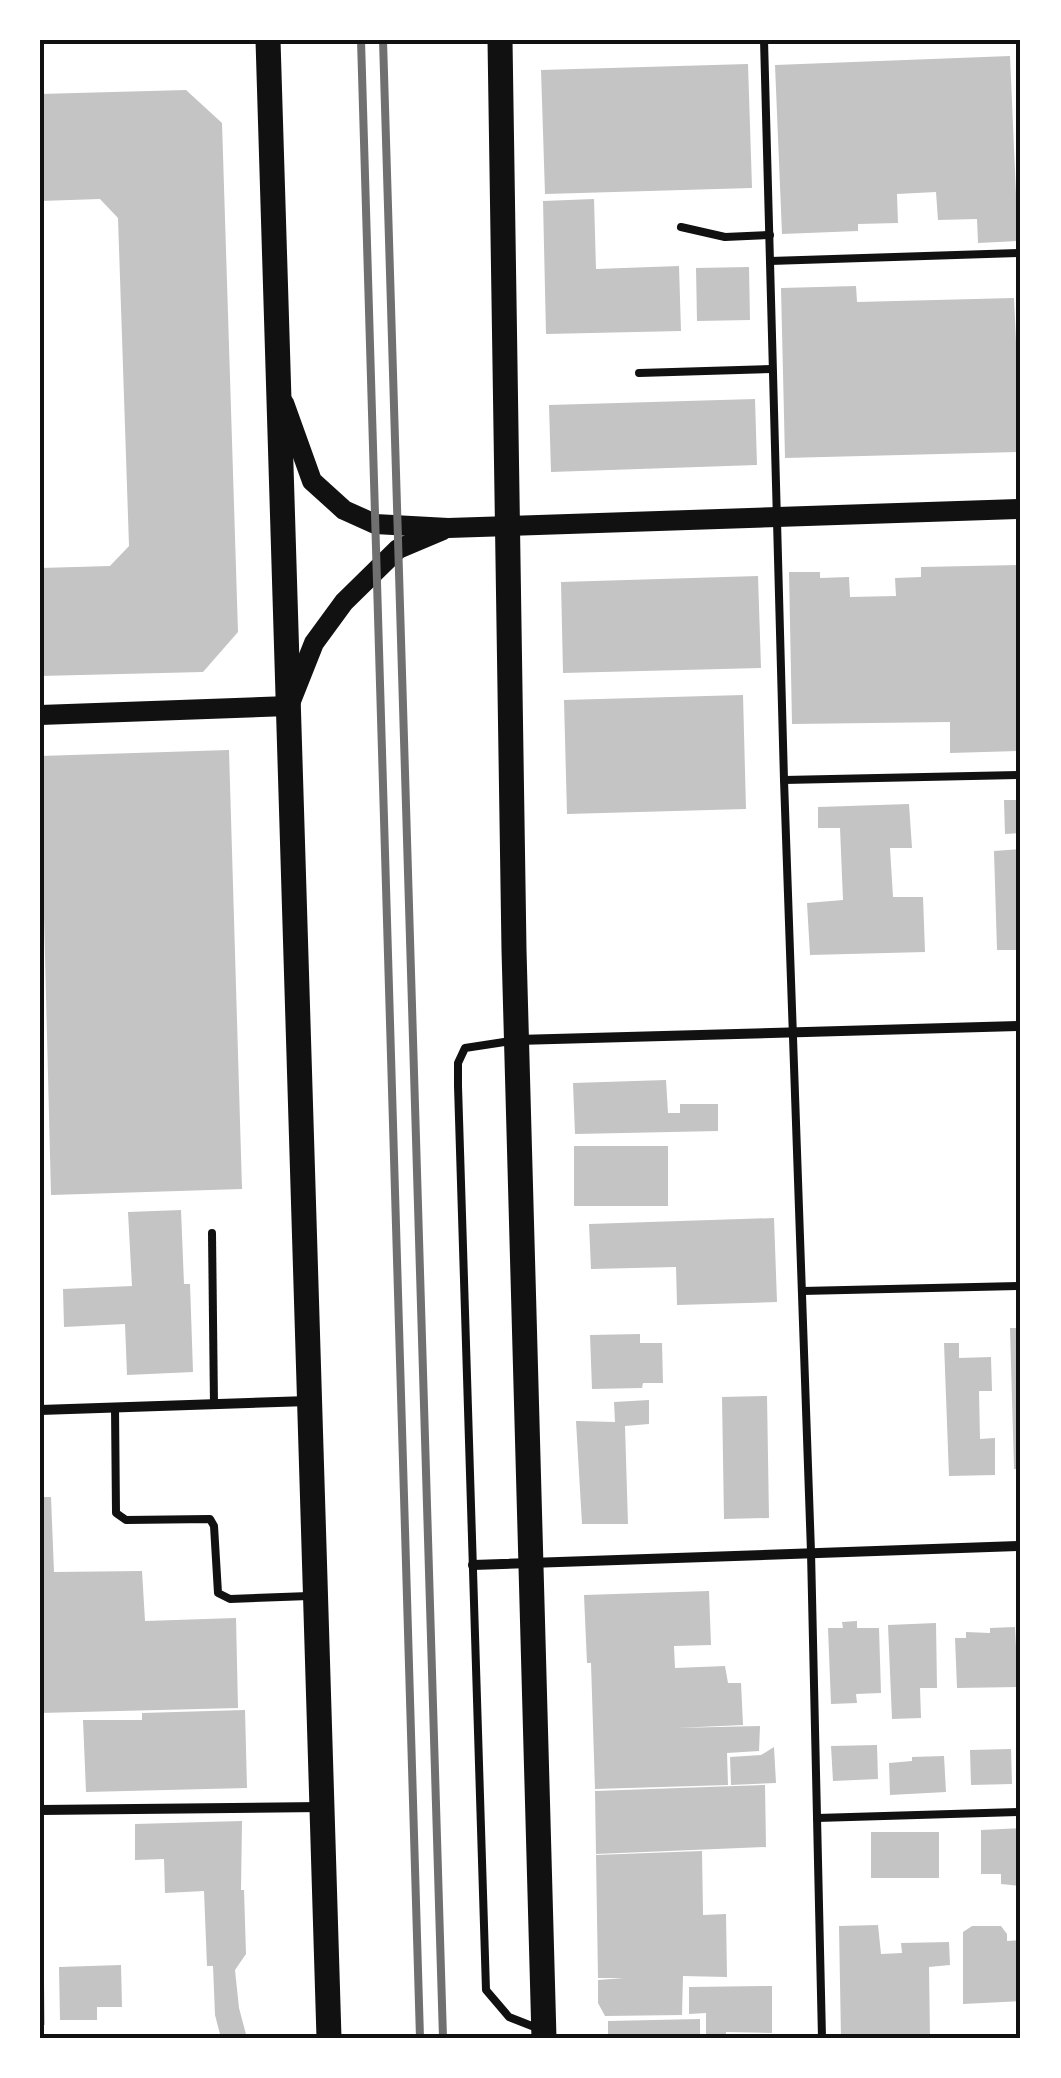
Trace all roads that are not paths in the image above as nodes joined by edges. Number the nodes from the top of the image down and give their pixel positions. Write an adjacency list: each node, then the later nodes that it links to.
1 (268, 40): 10 (main road)
2 (500, 40): 13 (main road)
3 (764, 40): 5 (lane)
4 (680, 227): 5 (lane)
5 (770, 234): 7 (lane)
6 (1021, 253): 7 (lane)
7 (770, 261): 8 (lane)
8 (772, 369): 9 (lane); 12 (lane)
9 (640, 373)
10 (278, 388): 14 (main road); 15 (main road)
11 (1021, 509): 12 (main road)
12 (776, 517): 13 (main road); 18 (lane)
13 (506, 526): 14 (main road); 21 (main road)
14 (448, 528): 15 (main road)
15 (289, 706): 16 (main road); 25 (main road)
16 (40, 716)
17 (1021, 775): 18 (lane)
18 (784, 780): 20 (lane)
19 (1021, 1026): 20 (street)
20 (792, 1032): 21 (street); 24 (lane)
21 (516, 1040): 31 (main road); 32 (lane)
22 (212, 1233): 26 (lane)
23 (1021, 1286): 24 (lane)
24 (802, 1291): 30 (lane)
25 (310, 1401): 26 (street); 33 (main road)
26 (214, 1405): 27 (street)
27 (115, 1408): 28 (street); 33 (lane)
28 (40, 1410)
29 (1021, 1546): 30 (street)
30 (811, 1552): 31 (street); 37 (lane)
31 (530, 1563): 32 (street); 38 (main road)
32 (472, 1565): 38 (lane)
33 (316, 1596): 34 (main road)
34 (323, 1806): 35 (street); 39 (main road)
35 (40, 1810)
36 (1021, 1812): 37 (lane)
37 (817, 1818): 40 (lane)
38 (544, 2035)
39 (329, 2038)
40 (822, 2038)

